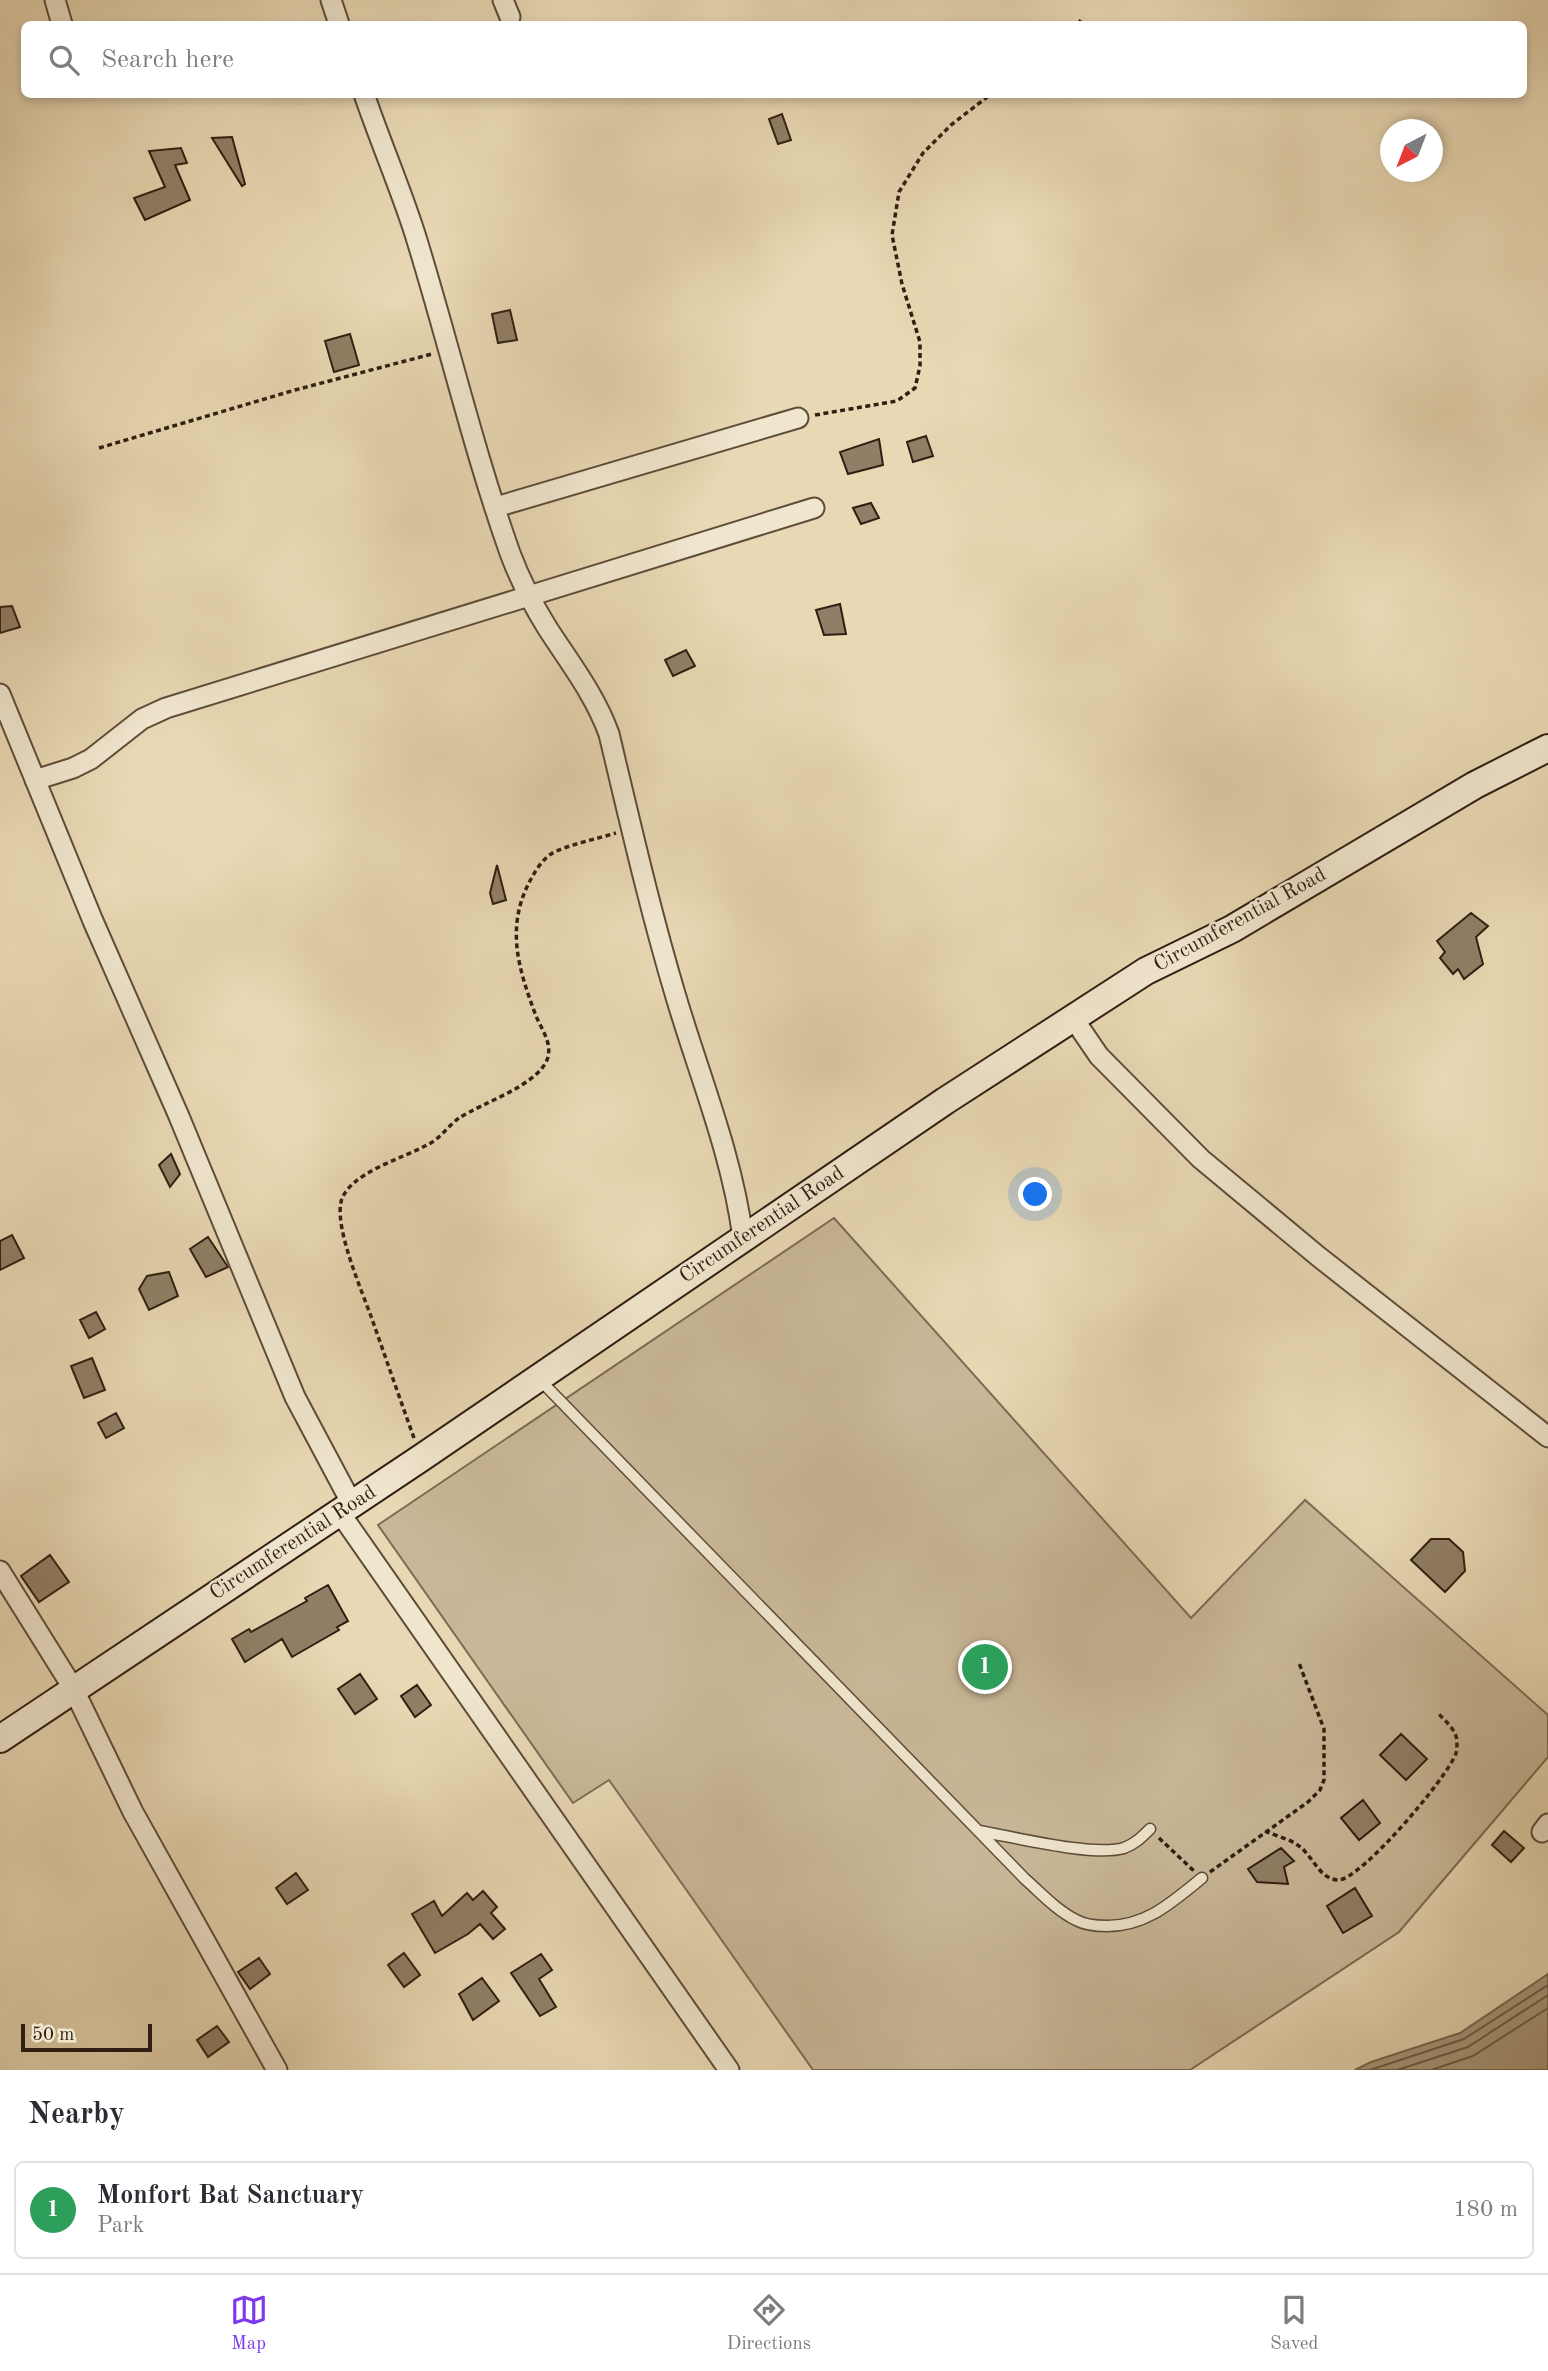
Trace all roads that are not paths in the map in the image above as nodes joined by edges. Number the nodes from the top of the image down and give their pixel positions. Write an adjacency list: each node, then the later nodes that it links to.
1 (55, 0): 3 (street)
2 (331, 0): 4 (street)
3 (61, 21)
4 (339, 21)
5 (365, 98): 7 (street)
6 (798, 418): 7 (street)
7 (496, 507): 9 (street)
8 (814, 508): 9 (street)
9 (528, 595): 12 (street); 14 (street)
10 (0, 694): 12 (street)
11 (1547, 751): 13 (main road, Circumferential Road)
12 (35, 780): 17 (street)
13 (1073, 1018): 14 (main road, Circumferential Road); 16 (street)
14 (743, 1238): 15 (main road, Circumferential Road)
15 (538, 1378): 17 (main road, Circumferential Road); 22 (lane)
16 (1548, 1437)
17 (346, 1508): 19 (main road, Circumferential Road); 25 (street)
18 (0, 1572): 19 (street)
19 (73, 1688): 20 (main road, Circumferential Road); 24 (street)
20 (0, 1739)
21 (1150, 1829): 22 (lane)
22 (979, 1831): 23 (lane)
23 (1202, 1878)
24 (277, 2070)
25 (729, 2070)

